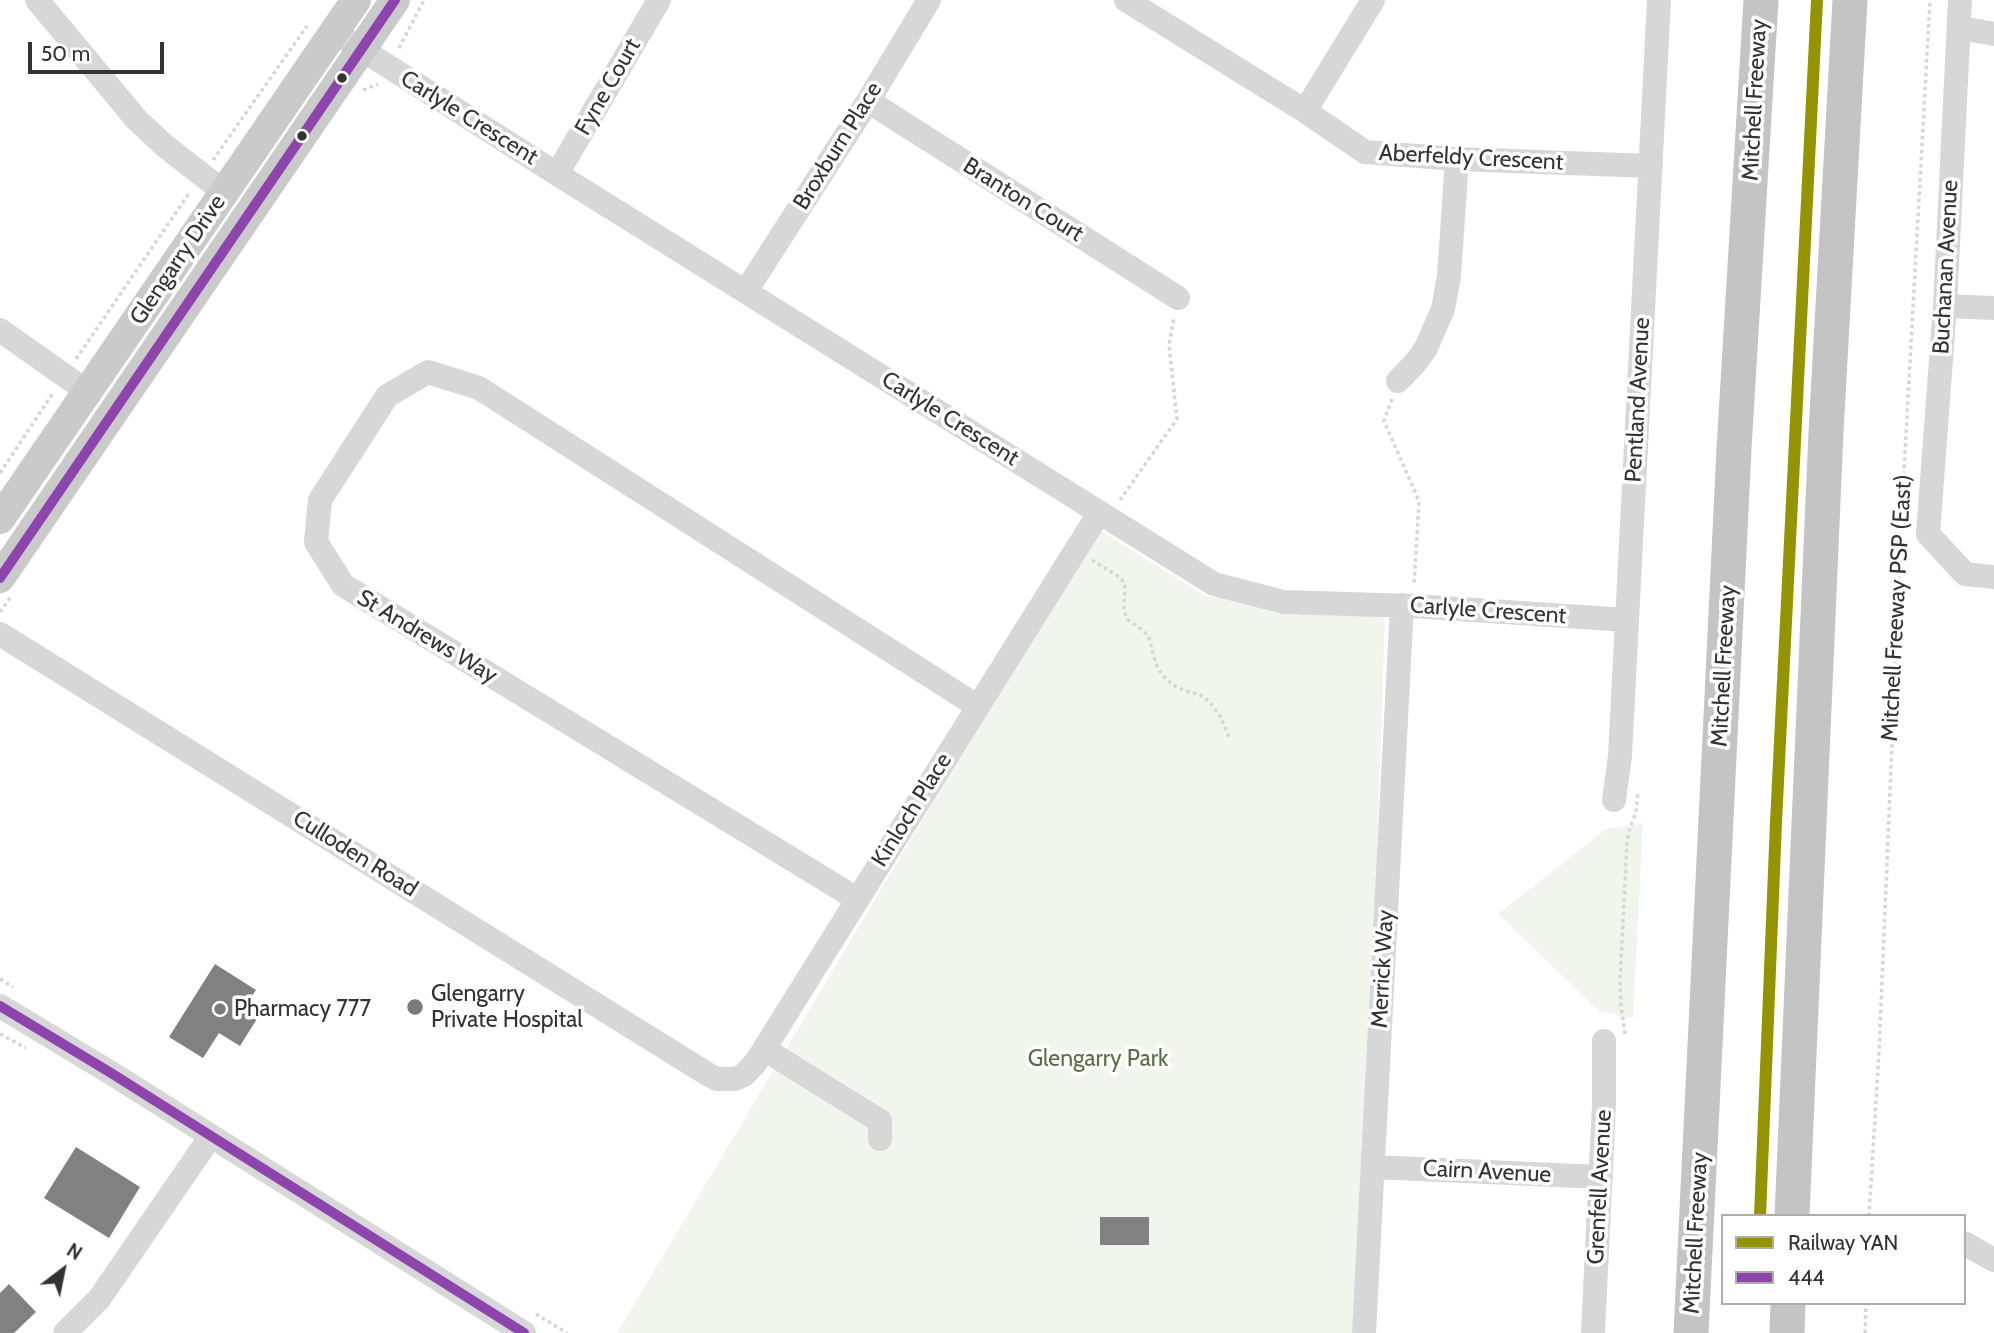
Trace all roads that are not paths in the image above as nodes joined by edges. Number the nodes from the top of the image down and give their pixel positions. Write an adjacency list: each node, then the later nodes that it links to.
1 (37, 0): 21 (street)
2 (356, 0): 12 (main road, Glengarry Drive)
3 (395, 0): 15 (main road, Glengarry Drive)
4 (659, 0): 20 (street, Fyne Court)
5 (929, 0): 16 (street, Broxburn Place)
6 (1126, 0): 17 (street, Aberfeldy Crescent)
7 (1373, 0): 17 (street)
8 (1660, 0): 19 (street, Pentland Avenue)
9 (1761, 0): 55 (highway, Mitchell Freeway)
10 (1850, 0): 47 (highway)
11 (1960, 0): 13 (street, Buchanan Avenue)
12 (322, 27): 15 (street, Carlyle Crescent); 21 (main road, Glengarry Drive)
13 (1960, 28): 14 (street); 24 (street, Buchanan Avenue)
14 (1994, 34)
15 (361, 50): 20 (street, Carlyle Crescent); 32 (main road, Glengarry Drive)
16 (868, 101): 22 (street, Broxburn Place); 23 (street, Branton Court)
17 (1305, 111): 18 (street, Aberfeldy Crescent)
18 (1457, 159): 19 (street, Aberfeldy Crescent); 27 (street)
19 (1650, 166): 34 (street, Pentland Avenue)
20 (557, 174): 22 (street, Carlyle Crescent)
21 (224, 192): 28 (main road, Glengarry Drive)
22 (746, 291): 29 (street, Carlyle Crescent)
23 (1178, 298)
24 (1945, 306): 25 (street); 31 (street, Buchanan Avenue)
25 (1994, 308)
26 (0, 330): 28 (street)
27 (1398, 381)
28 (88, 393): 30 (main road, Glengarry Drive)
29 (1103, 516): 33 (street, Carlyle Crescent); 36 (street, Kinloch Place)
30 (0, 519)
31 (1994, 577)
32 (0, 578)
33 (1408, 606): 34 (street, Carlyle Crescent); 45 (street, Merrick Way)
34 (1627, 620): 37 (street, Pentland Avenue)
35 (0, 634): 42 (street, Culloden Road)
36 (978, 706): 38 (street, Kinloch Place); 38 (street, St Andrews Way)
37 (1614, 800)
38 (857, 899): 41 (street, Kinloch Place)
39 (0, 1006): 43 (street)
40 (1604, 1041): 46 (street, Grenfell Avenue)
41 (764, 1049): 42 (street, Kinloch Place); 44 (street)
42 (709, 1075)
43 (211, 1136): 51 (street); 52 (street)
44 (880, 1139)
45 (1373, 1167): 46 (street, Cairn Avenue); 53 (street, Merrick Way)
46 (1601, 1177): 54 (street, Grenfell Avenue)
47 (1792, 1214)
48 (1966, 1244): 49 (street)
49 (1994, 1261)
50 (1788, 1305): 56 (highway)
51 (65, 1333)
52 (524, 1333)
53 (1364, 1333)
54 (1593, 1333)
55 (1691, 1333)
56 (1787, 1333)

